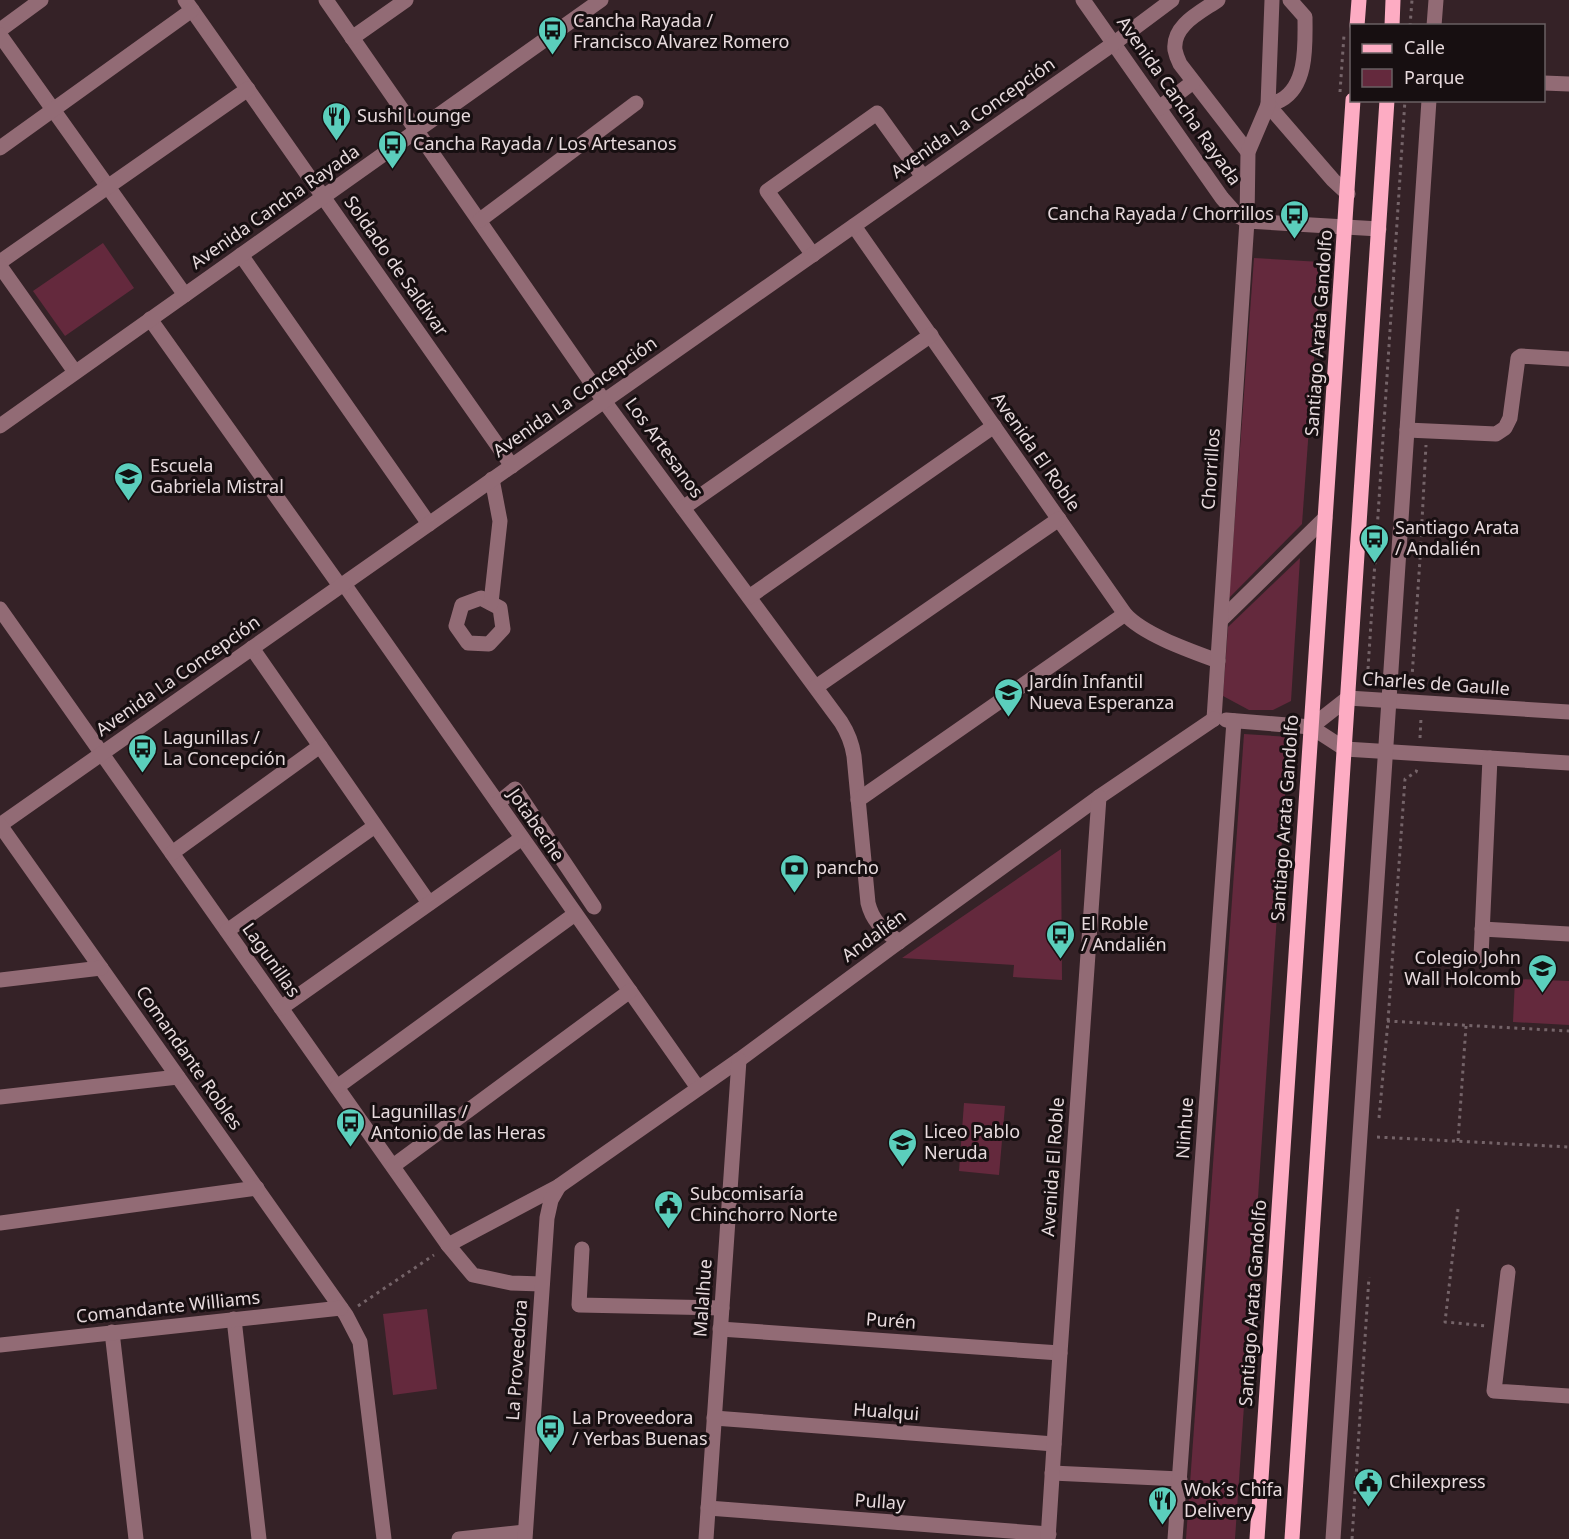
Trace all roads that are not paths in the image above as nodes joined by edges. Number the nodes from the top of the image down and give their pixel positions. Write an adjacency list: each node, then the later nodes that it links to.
1 (41, 0): 17 (street)
2 (326, 0): 19 (street, Los Artesanos)
3 (406, 0): 19 (street)
4 (601, 0): 32 (street, Avenida Cancha Rayada)
5 (1083, 0): 20 (street, Avenida Cancha Rayada)
6 (1172, 0): 20 (street, Avenida La Concepción)
7 (1218, 0): 21 (street)
8 (1272, 0): 29 (street)
9 (1290, 0): 29 (street)
10 (1359, 0): 14 (main road)
11 (1393, 0): 15 (main road)
12 (1436, 0): 16 (street)
13 (189, 5): 24 (street, Soldado de Saldivar); 31 (street)
14 (1358, 24)
15 (1392, 24)
16 (1434, 24)
17 (0, 30)
18 (0, 35): 31 (street)
19 (352, 38): 32 (street, Los Artesanos)
20 (1113, 44): 30 (street, Avenida Cancha Rayada); 35 (street, Avenida La Concepción)
21 (1193, 82): 30 (street); 34 (street)
22 (1545, 83): 23 (street)
23 (1569, 84)
24 (248, 89): 36 (street); 38 (street, Soldado de Saldivar)
25 (1353, 102): 37 (main road, Santiago Arata Gandolfo)
26 (1387, 102): 43 (main road)
27 (1429, 102): 55 (street)
28 (636, 103): 39 (street)
29 (1268, 105): 34 (street); 37 (street)
30 (1159, 108): 40 (street, Avenida Cancha Rayada)
31 (53, 110): 33 (street); 36 (street)
32 (417, 130): 38 (street, Avenida Cancha Rayada); 39 (street, Los Artesanos)
33 (0, 148)
34 (1248, 152): 40 (street, Chorrillos)
35 (923, 177): 41 (street, Avenida La Concepción); 45 (street)
36 (108, 186): 46 (street); 47 (street)
37 (1348, 194): 42 (main road, Santiago Arata Gandolfo)
38 (324, 196): 44 (street, Avenida Cancha Rayada); 56 (street, Soldado de Saldivar)
39 (480, 220): 52 (street, Los Artesanos)
40 (1247, 220): 42 (street); 67 (street, Chorrillos)
41 (854, 226): 45 (street, Avenida La Concepción); 49 (street, Avenida El Roble)
42 (1346, 228): 43 (street); 59 (main road, Santiago Arata Gandolfo)
43 (1379, 230): 71 (main road)
44 (242, 255): 47 (street, Avenida Cancha Rayada); 61 (street)
45 (813, 255): 52 (street, Avenida La Concepción)
46 (0, 264): 51 (street)
47 (185, 295): 48 (street, Avenida Cancha Rayada)
48 (150, 320): 51 (street, Avenida Cancha Rayada); 62 (street, Jotabeche)
49 (931, 335): 54 (street, Avenida El Roble); 58 (street)
50 (1569, 359): 55 (street)
51 (75, 372): 53 (street, Avenida Cancha Rayada)
52 (604, 401): 56 (street, Avenida La Concepción); 58 (street, Los Artesanos)
53 (0, 426)
54 (994, 426): 60 (street, Avenida El Roble); 63 (street)
55 (1407, 430): 72 (street)
56 (512, 466): 57 (street, Avenida La Concepción)
57 (492, 479): 61 (street, Avenida La Concepción); 64 (street)
58 (683, 508): 63 (street, Los Artesanos)
59 (1325, 518): 67 (street); 76 (main road, Santiago Arata Gandolfo)
60 (1059, 519): 66 (street, Avenida El Roble); 70 (street)
61 (429, 524): 62 (street, Avenida La Concepción)
62 (342, 585): 68 (street, Avenida La Concepción); 85 (street, Jotabeche)
63 (749, 597): 70 (street, Los Artesanos)
64 (491, 603)
65 (0, 609): 80 (street, Lagunillas)
66 (1125, 614): 69 (street, Avenida El Roble); 84 (street)
67 (1221, 620): 69 (street, Chorrillos)
68 (252, 648): 77 (street); 80 (street, Avenida La Concepción)
69 (1218, 661): 74 (street, Chorrillos)
70 (816, 687): 84 (street, Los Artesanos)
71 (1348, 698): 72 (street, Charles de Gaulle); 76 (street, Charles de Gaulle); 78 (main road)
72 (1389, 700): 73 (street, Charles de Gaulle); 79 (street)
73 (1569, 712)
74 (1214, 719): 75 (street); 83 (street, Andalién)
75 (1234, 721): 76 (street); 126 (street, Ninhue)
76 (1311, 727): 78 (street); 136 (main road, Santiago Arata Gandolfo)
77 (320, 746): 87 (street); 89 (street)
78 (1345, 749): 79 (street); 137 (main road)
79 (1386, 752): 81 (street); 138 (street)
80 (102, 753): 86 (street, Avenida La Concepción); 89 (street, Lagunillas)
81 (1490, 758): 82 (street); 93 (street)
82 (1569, 763)
83 (1100, 797): 96 (street, Andalién); 121 (street, Avenida El Roble)
84 (858, 800): 96 (street, Los Artesanos)
85 (498, 803): 88 (street, Jotabeche); 91 (street)
86 (0, 825): 98 (street, Comandante Robles)
87 (375, 826): 90 (street); 94 (street)
88 (522, 838): 90 (street); 92 (street, Jotabeche)
89 (172, 853): 94 (street, Lagunillas)
90 (429, 903): 101 (street)
91 (594, 907)
92 (576, 914): 100 (street, Jotabeche); 104 (street)
93 (1482, 929): 95 (street); 97 (street)
94 (227, 931): 101 (street, Lagunillas)
95 (1569, 934)
96 (899, 942): 102 (street, Andalién)
97 (1481, 957)
98 (101, 968): 99 (street); 103 (street, Comandante Robles)
99 (0, 980)
100 (630, 991): 105 (street, Jotabeche); 107 (street)
101 (281, 1008): 104 (street, Lagunillas)
102 (739, 1060): 105 (street, Andalién); 115 (street, Malalhue)
103 (178, 1077): 106 (street); 109 (street, Comandante Robles)
104 (337, 1088): 107 (street, Lagunillas)
105 (698, 1088): 108 (street, Andalién)
106 (0, 1096)
107 (393, 1166): 111 (street, Lagunillas)
108 (559, 1186): 111 (street, Andalién); 114 (street, La Proveedora)
109 (257, 1188): 110 (street); 116 (street, Comandante Robles)
110 (0, 1223)
111 (448, 1245): 114 (street, Lagunillas)
112 (582, 1249): 115 (street)
113 (1508, 1272): 122 (street)
114 (542, 1284): 128 (street, La Proveedora)
115 (722, 1308): 118 (street, Malalhue)
116 (343, 1311): 117 (street, Comandante Williams); 132 (street, Comandante Robles)
117 (234, 1319): 119 (street, Comandante Williams); 131 (street)
118 (720, 1329): 121 (street, Purén); 123 (street, Malalhue)
119 (112, 1332): 120 (street, Comandante Williams); 130 (street)
120 (0, 1345)
121 (1059, 1353): 124 (street, Avenida El Roble)
122 (1569, 1396)
123 (714, 1418): 124 (street, Hualqui); 127 (street, Malalhue)
124 (1054, 1444): 125 (street, Avenida El Roble)
125 (1052, 1473): 126 (street); 129 (street, Avenida El Roble)
126 (1180, 1479): 135 (street, Ninhue)
127 (708, 1508): 129 (street, Pullay); 134 (street, Malalhue)
128 (525, 1535): 133 (street)
129 (1048, 1537)
130 (136, 1539)
131 (259, 1539)
132 (384, 1539)
133 (459, 1539)
134 (706, 1539)
135 (1175, 1539)
136 (1257, 1539)
137 (1292, 1539)
138 (1333, 1539)

